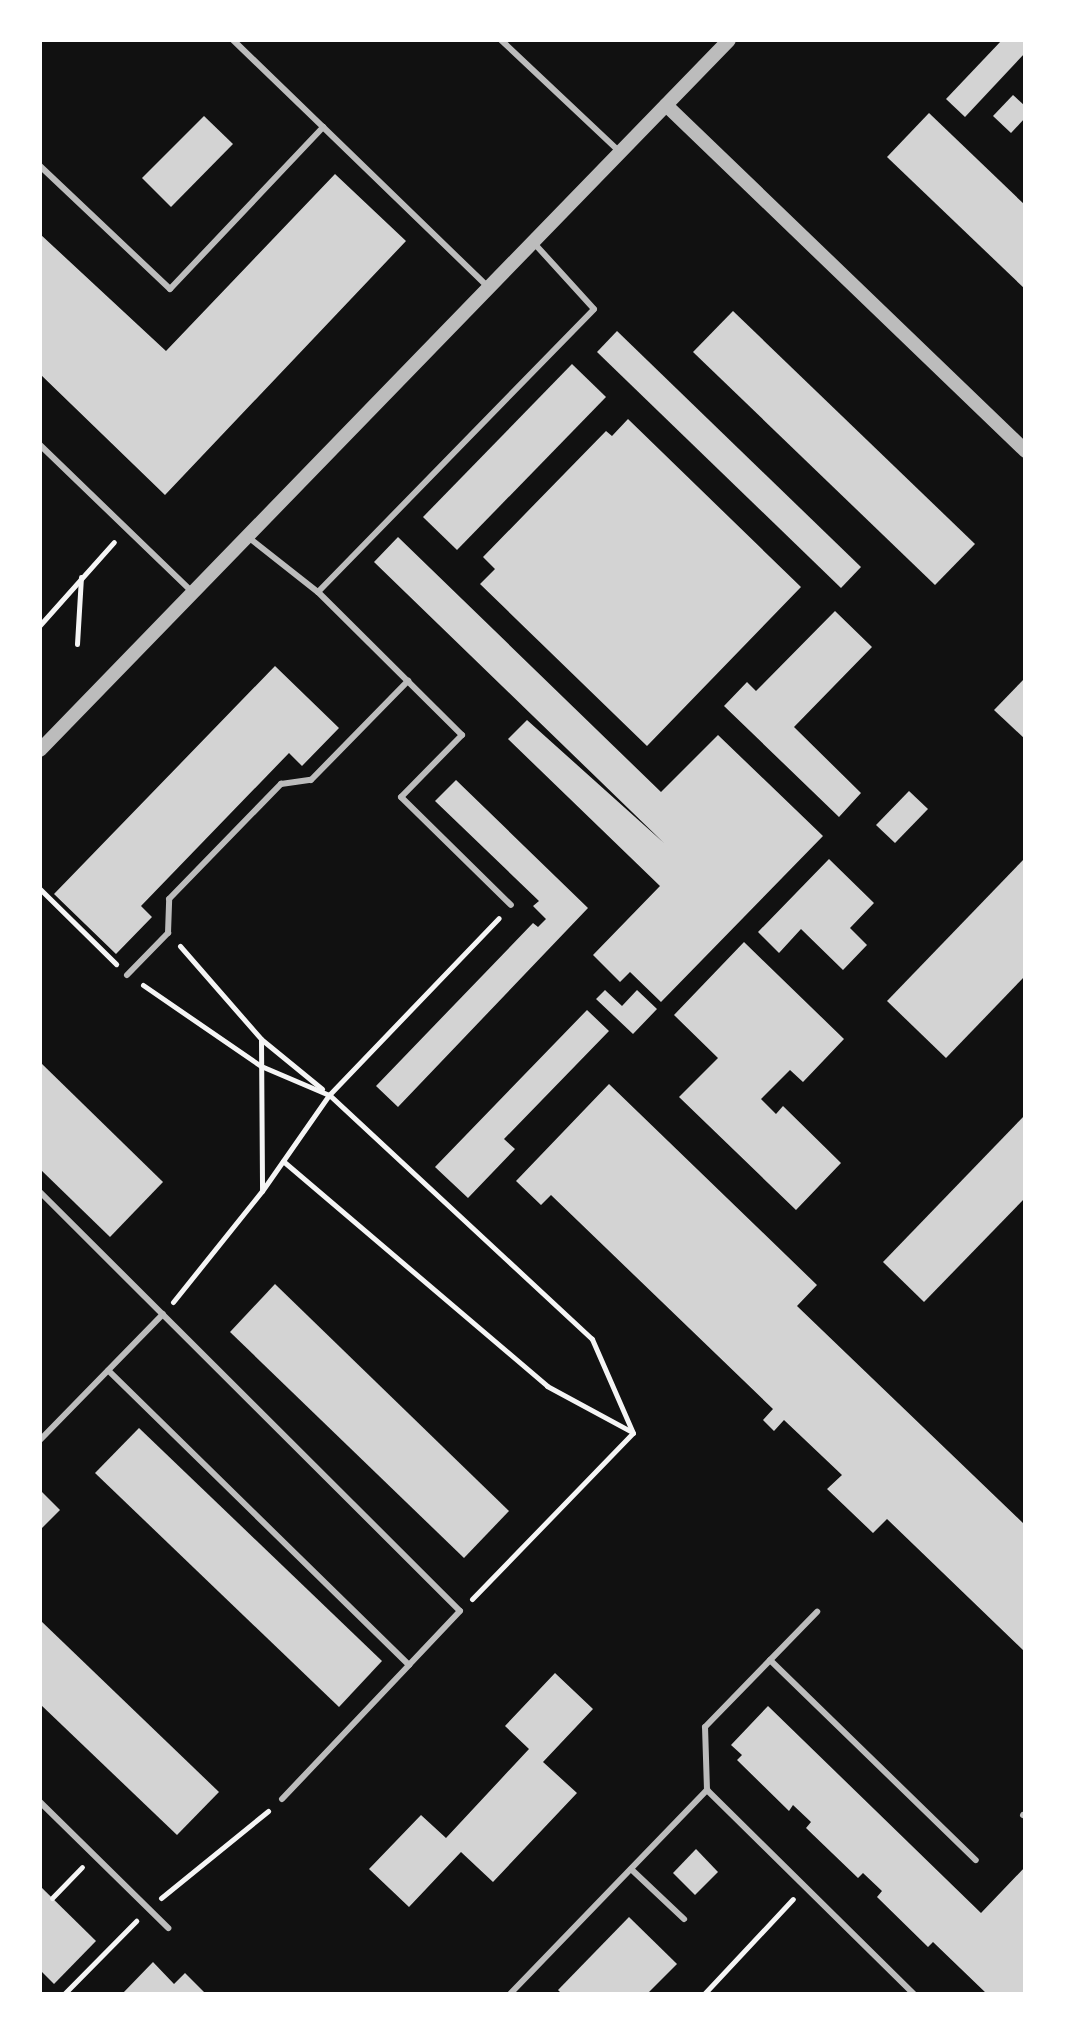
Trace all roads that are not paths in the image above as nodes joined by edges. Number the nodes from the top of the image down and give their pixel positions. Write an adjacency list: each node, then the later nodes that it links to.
1 (233, 40): 5 (lane)
2 (501, 40): 6 (lane)
3 (729, 40): 4 (street)
4 (666, 105): 6 (street); 11 (street)
5 (323, 127): 7 (lane); 9 (lane)
6 (621, 153): 8 (street)
7 (40, 166)
8 (534, 243): 9 (street); 13 (lane)
9 (489, 288): 12 (street)
10 (40, 445): 14 (lane)
11 (1025, 451)
12 (248, 537): 13 (lane); 14 (street)
13 (318, 592): 15 (lane)
14 (193, 594): 16 (street)
15 (408, 681): 17 (lane); 18 (lane)
16 (40, 750)
17 (511, 905)
18 (127, 975)
19 (40, 1192): 20 (lane)
20 (163, 1314): 21 (lane); 25 (lane)
21 (108, 1370): 22 (lane); 25 (lane)
22 (40, 1440)
23 (817, 1612): 24 (lane)
24 (770, 1660): 26 (lane); 29 (lane)
25 (409, 1665): 27 (lane)
26 (707, 1790): 30 (lane); 34 (lane)
27 (282, 1799)
28 (40, 1802): 32 (lane)
29 (976, 1860)
30 (631, 1869): 31 (lane); 33 (lane)
31 (684, 1919)
32 (168, 1928)
33 (510, 1994)
34 (914, 1994)

